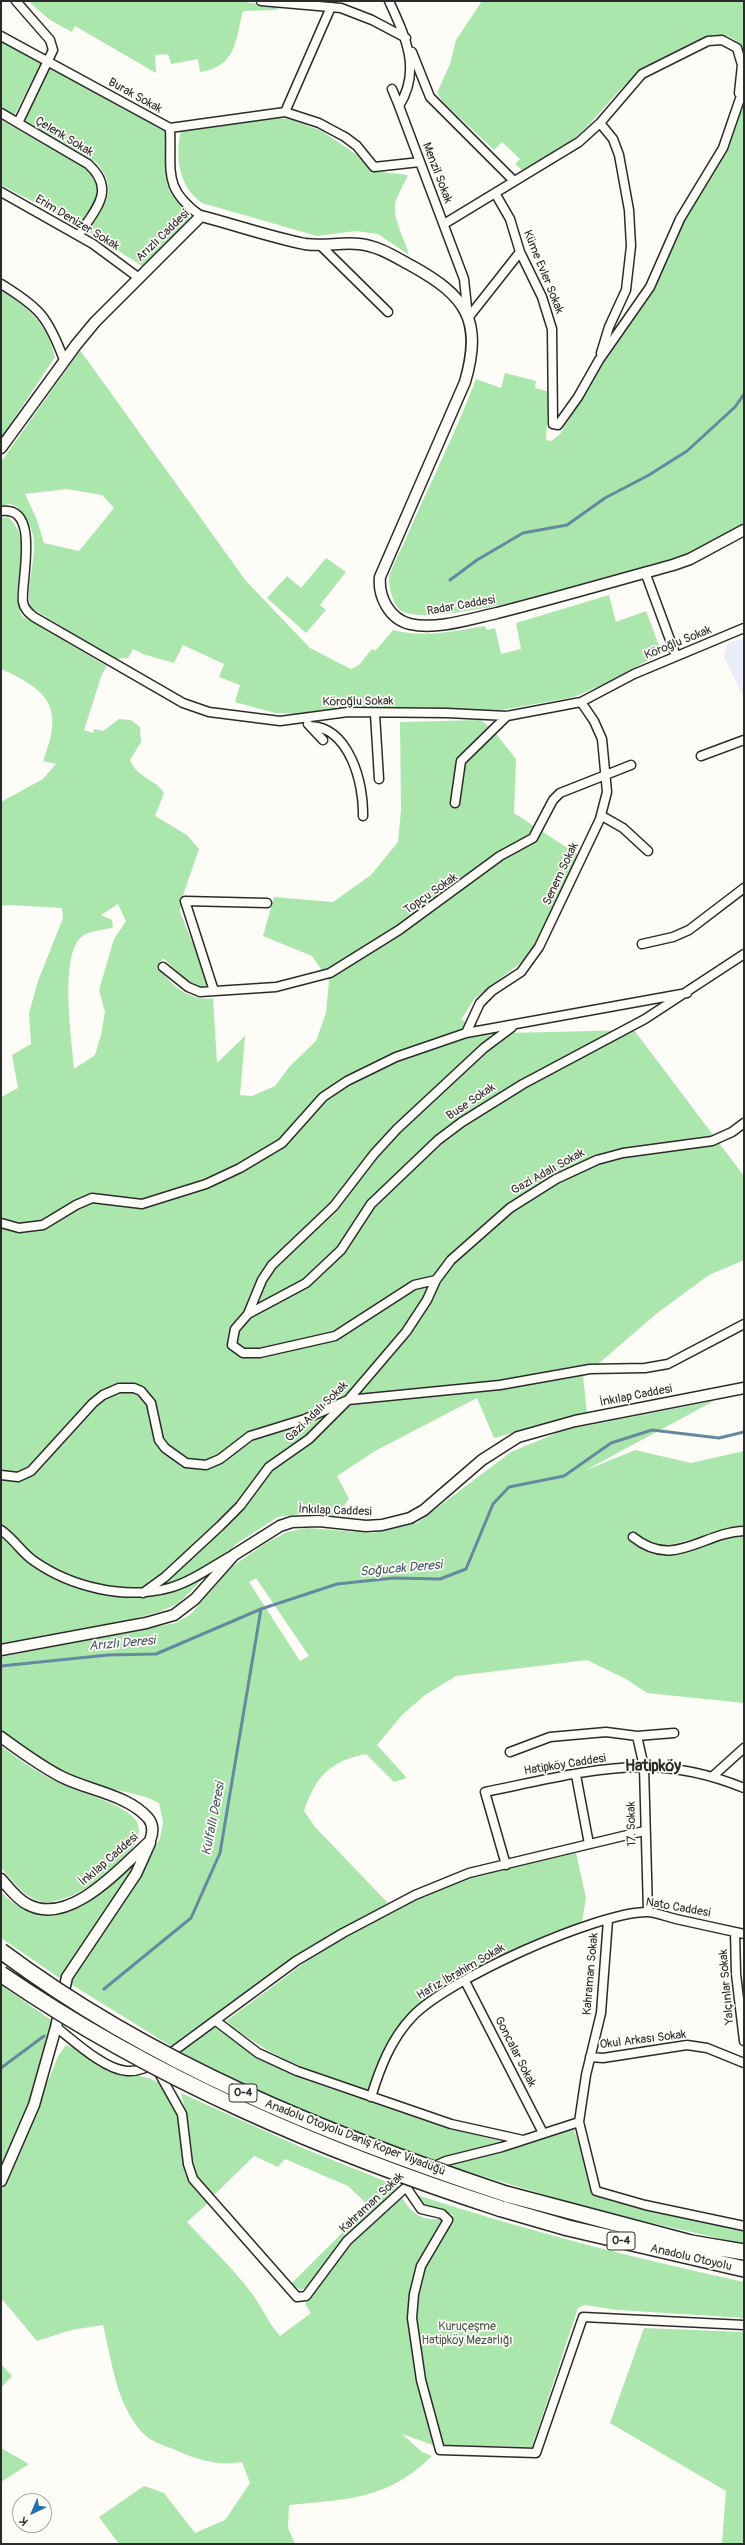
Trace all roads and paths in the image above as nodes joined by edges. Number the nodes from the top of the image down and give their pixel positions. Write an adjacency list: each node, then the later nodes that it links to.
1 (16, 1): 7 (street, Çelenk Sokak)
2 (261, 1): 4 (street)
3 (388, 1): 6 (street)
4 (331, 7): 6 (street); 12 (street)
5 (1, 36): 7 (street, Burak Sokak)
6 (406, 38): 11 (street); 18 (street)
7 (48, 61): 14 (street, Çelenk Sokak); 16 (street, Burak Sokak)
8 (744, 87): 10 (street, Küme Evler Sokak)
9 (392, 89): 11 (street, Menzil Sokak)
10 (739, 98): 15 (street, Küme Evler Sokak); 31 (street, Küme Evler Sokak)
11 (399, 106): 17 (street, Menzil Sokak)
12 (285, 112): 16 (street); 17 (street)
13 (1, 113): 14 (street, Çelenk Sokak)
14 (18, 123): 23 (street, Çelenk Sokak)
15 (600, 123): 18 (street, Küme Evler Sokak); 31 (street, Küme Evler Sokak)
16 (170, 128): 21 (street, Burak Sokak)
17 (420, 162): 22 (street, Menzil Sokak)
18 (514, 182): 20 (street, Küme Evler Sokak)
19 (1, 192): 23 (street, Erim Denizer Sokak)
20 (495, 193): 22 (street, Küme Evler Sokak); 25 (street, Küme Evler Sokak)
21 (202, 216): 24 (street, Arızlı Caddesi); 26 (street, Arızlı Caddesi)
22 (444, 224): 29 (street, Menzil Sokak)
23 (79, 235): 26 (street, Erim Denizer Sokak)
24 (320, 245): 28 (street); 29 (street, Arızlı Caddesi)
25 (520, 252): 29 (street); 31 (street, Küme Evler Sokak)
26 (139, 278): 30 (street, Arızlı Caddesi)
27 (1, 284): 30 (street)
28 (388, 312)
29 (468, 318): 35 (street, Radar Caddesi)
30 (64, 360): 32 (street, Arızlı Caddesi)
31 (599, 360)
32 (1, 448)
33 (1, 511): 41 (street, Köroğlu Sokak)
34 (744, 530): 35 (street, Radar Caddesi)
35 (645, 572): 37 (street)
36 (744, 628): 37 (street, Köroğlu Sokak)
37 (676, 656): 38 (street, Köroğlu Sokak)
38 (580, 702): 40 (street, Köroğlu Sokak); 47 (street, Senem Sokak)
39 (375, 714): 40 (street, Köroğlu Sokak); 41 (street, Köroğlu Sokak); 48 (street)
40 (507, 716): 49 (street)
41 (303, 719): 42 (street)
42 (310, 726): 43 (street); 50 (street)
43 (323, 740)
44 (744, 740): 45 (street)
45 (701, 756)
46 (631, 765): 47 (street, Topçu Sokak)
47 (606, 775): 51 (street, Senem Sokak); 58 (street, Topçu Sokak)
48 (379, 779)
49 (456, 803)
50 (362, 816)
51 (602, 816): 52 (street); 61 (street, Senem Sokak)
52 (648, 851)
53 (744, 888): 55 (street)
54 (266, 903): 58 (street)
55 (642, 944)
56 (744, 954): 59 (street, Buse Sokak)
57 (163, 967): 58 (street, Topçu Sokak)
58 (214, 991)
59 (687, 993): 60 (street); 65 (street, Buse Sokak)
60 (514, 1025): 61 (street); 65 (street)
61 (466, 1033): 63 (street)
62 (744, 1123): 64 (street, Gazi Adalı Sokak)
63 (1, 1223)
64 (436, 1280): 65 (street); 68 (street, Gazi Adalı Sokak)
65 (248, 1314)
66 (743, 1326): 68 (street)
67 (744, 1388): 73 (street, İnkılap Caddesi)
68 (348, 1400): 69 (street); 74 (street, Gazi Adalı Sokak)
69 (1, 1475)
70 (1, 1530): 74 (street)
71 (744, 1531): 72 (street)
72 (633, 1537)
73 (234, 1555): 74 (street); 75 (street, İnkılap Caddesi)
74 (143, 1593)
75 (1, 1650)
76 (674, 1733): 77 (street)
77 (637, 1736): 80 (street); 81 (street, 17. Sokak)
78 (1, 1737): 86 (street, İnkılap Caddesi)
79 (744, 1748): 83 (street)
80 (510, 1752)
81 (644, 1767): 82 (street, Hatipköy Caddesi); 83 (street, Hatipköy Caddesi); 85 (street, 17. Sokak)
82 (576, 1775): 87 (street); 88 (street, Hatipköy Caddesi)
83 (713, 1776): 84 (street, Hatipköy Caddesi)
84 (744, 1788)
85 (644, 1831): 87 (street); 90 (street, 17. Sokak)
86 (150, 1841): 89 (street, İnkılap Caddesi); 98 (street)
87 (589, 1844): 88 (street)
88 (506, 1865): 97 (street)
89 (1, 1879)
90 (648, 1912): 91 (street, Nato Caddesi); 92 (street, Nato Caddesi)
91 (608, 1920): 96 (street, Hafız İbrahim Sokak); 100 (street, Kahraman Sokak)
92 (735, 1932): 93 (street, Nato Caddesi); 99 (street, Yalçınlar Sokak)
93 (744, 1934)
94 (1, 1951): 109 (highway, Anadolu Otoyolu Daniş Koper Viyadüğü / O-4, bridge)
95 (1, 1974): 109 (highway, Anadolu Otoyolu Daniş Koper Viyadüğü / O-4, bridge)
96 (465, 1981): 103 (street, Hafız İbrahim Sokak); 105 (street, Goncalar Sokak)
97 (216, 2021): 102 (street); 103 (street)
98 (56, 2027): 102 (street); 107 (street)
99 (744, 2041)
100 (590, 2057): 101 (street, Okul Arkası Sokak); 104 (street, Kahraman Sokak)
101 (744, 2063)
102 (154, 2064): 108 (street, Kahraman Sokak)
103 (372, 2097): 106 (street)
104 (579, 2122): 105 (street, Kahraman Sokak); 110 (street)
105 (543, 2133): 106 (street, Kahraman Sokak)
106 (524, 2140): 108 (street, Kahraman Sokak)
107 (1, 2181)
108 (406, 2187): 113 (street)
109 (503, 2201): 111 (highway, Anadolu Otoyolu / O-4); 112 (highway, Anadolu Otoyolu / O-4)
110 (744, 2226)
111 (744, 2252)
112 (744, 2269)
113 (744, 2326)

